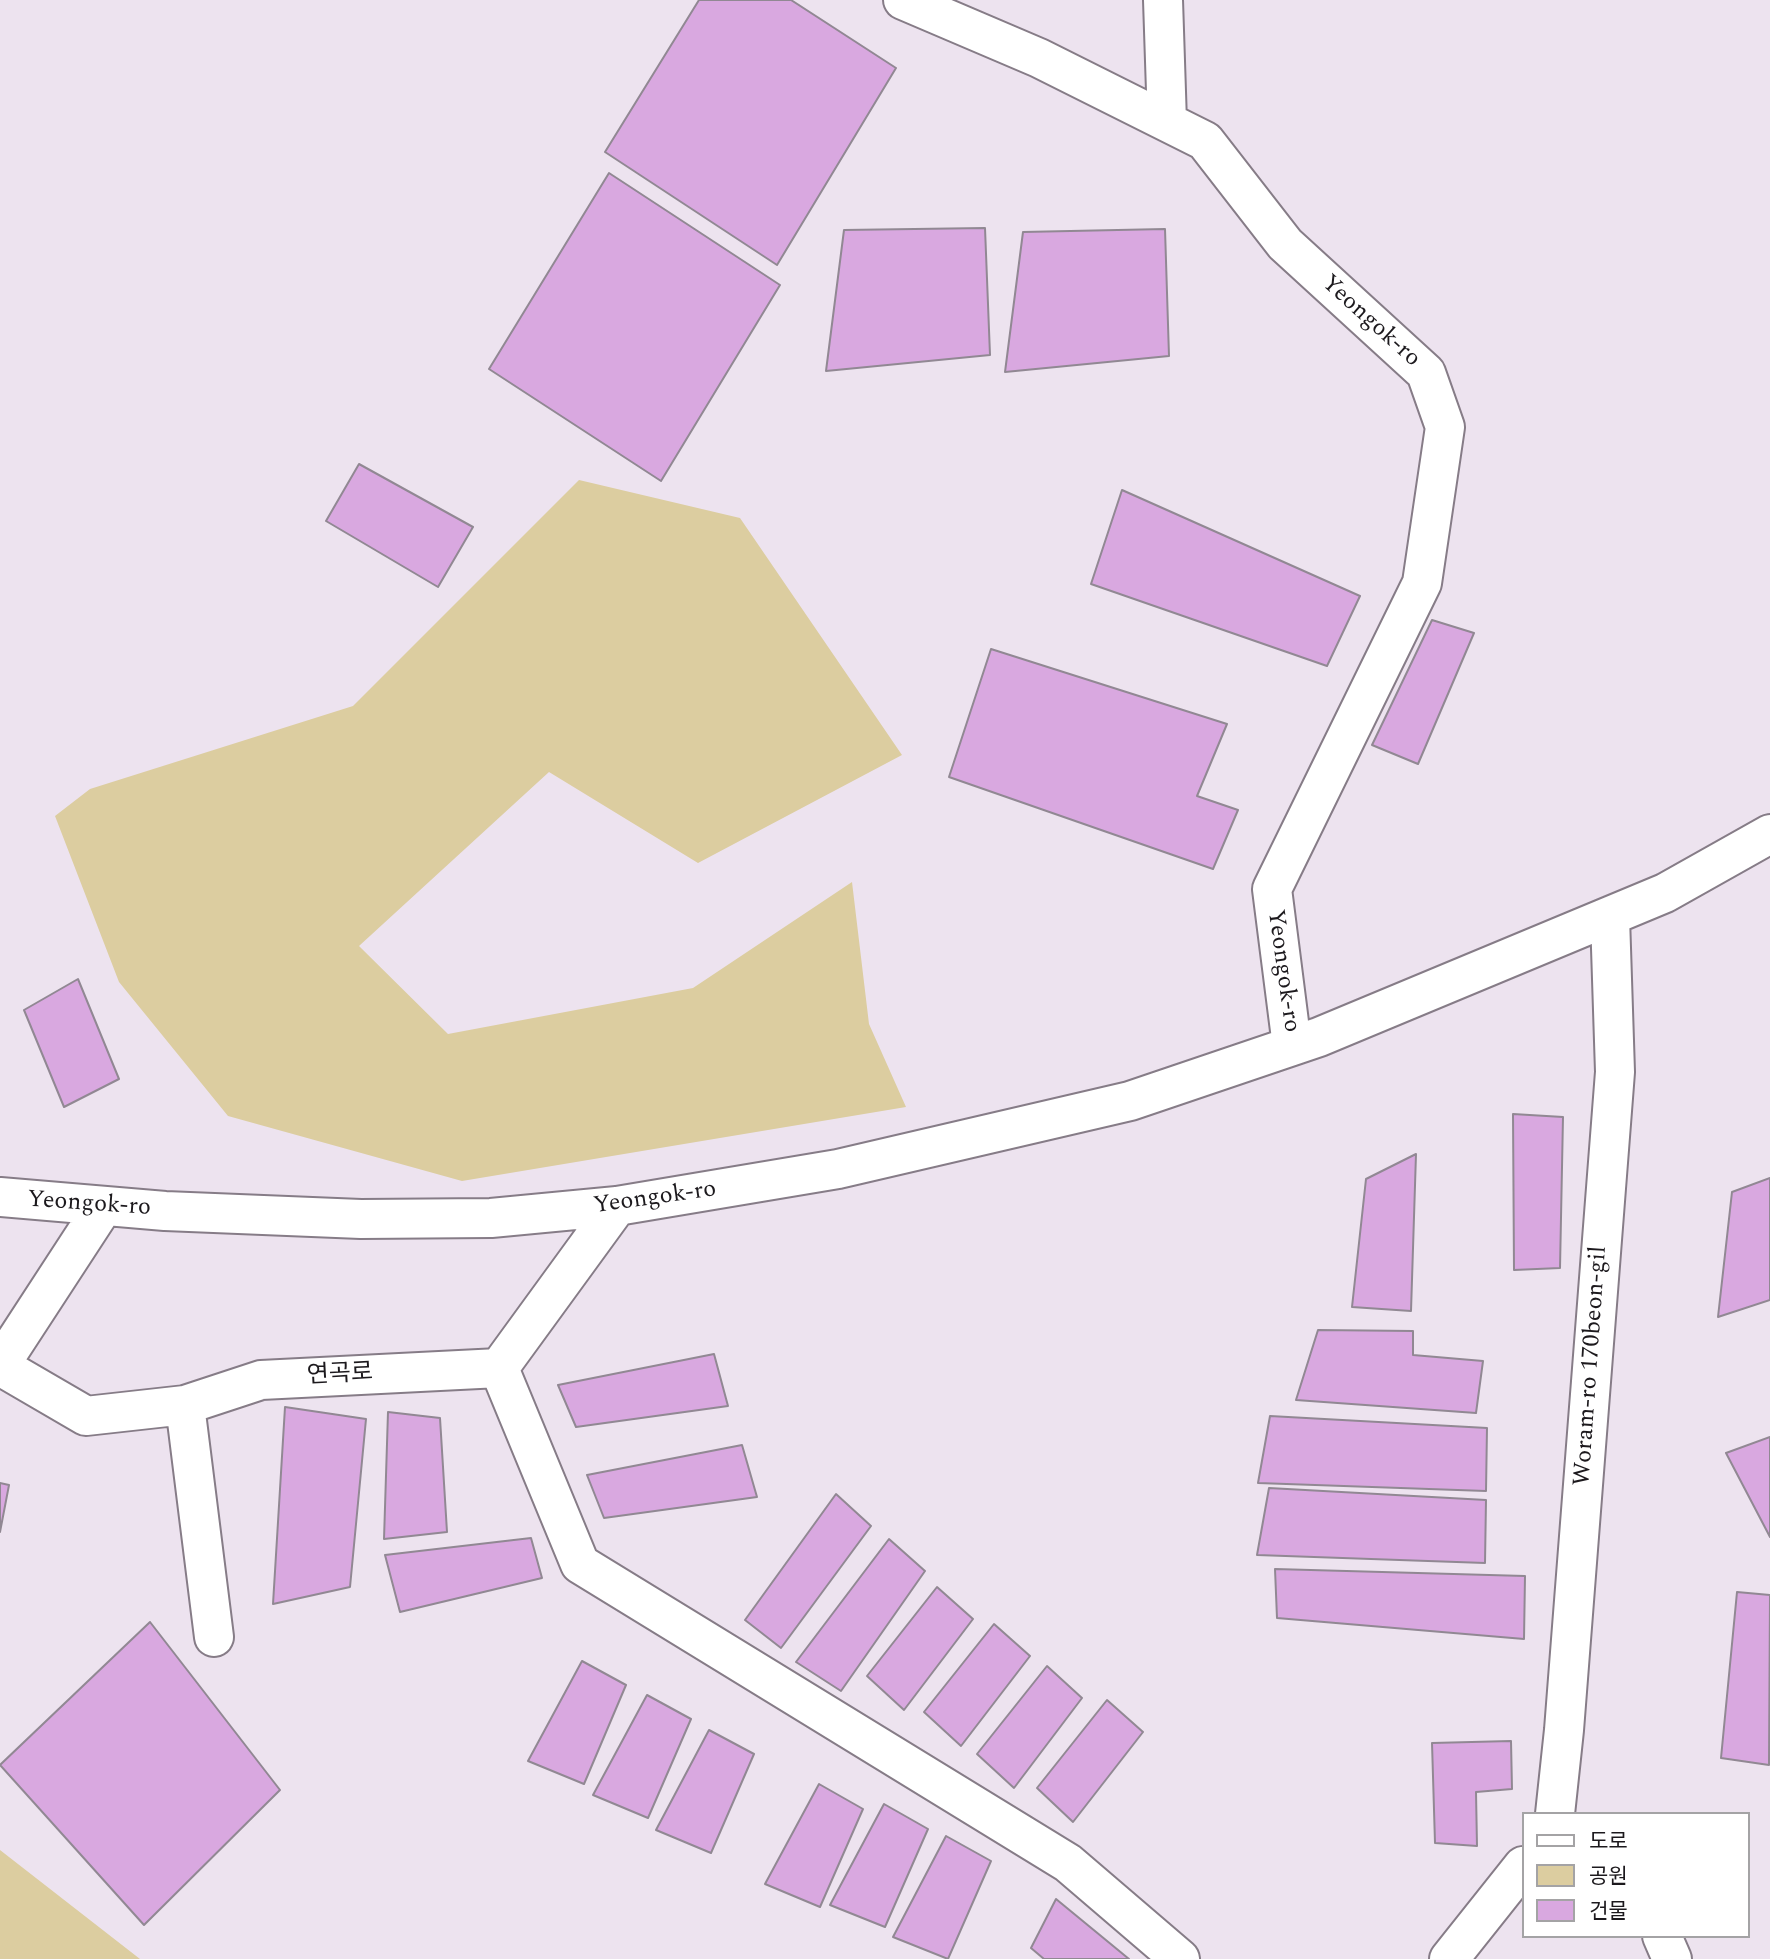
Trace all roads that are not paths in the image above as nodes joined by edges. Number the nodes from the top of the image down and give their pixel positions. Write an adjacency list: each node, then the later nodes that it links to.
1 (903, 0): 3 (street, Yeongok-ro)
2 (1163, 0): 3 (street)
3 (1167, 122): 6 (street, Yeongok-ro)
4 (1770, 834): 5 (street, Yeongok-ro)
5 (1610, 917): 6 (street, Yeongok-ro); 14 (street, Woram-ro 170beon-gil)
6 (1292, 1046): 8 (street, Yeongok-ro)
7 (0, 1197): 9 (street, Yeongok-ro)
8 (617, 1206): 9 (street, Yeongok-ro); 11 (street)
9 (103, 1207): 10 (street)
10 (0, 1366): 12 (street, 연곡로)
11 (499, 1368): 12 (street, 연곡로); 17 (street)
12 (185, 1405): 13 (street)
13 (214, 1637)
14 (1555, 1812)
15 (1522, 1867): 18 (street)
16 (1663, 1938): 19 (street)
17 (1180, 1959)
18 (1449, 1959)
19 (1672, 1959)

